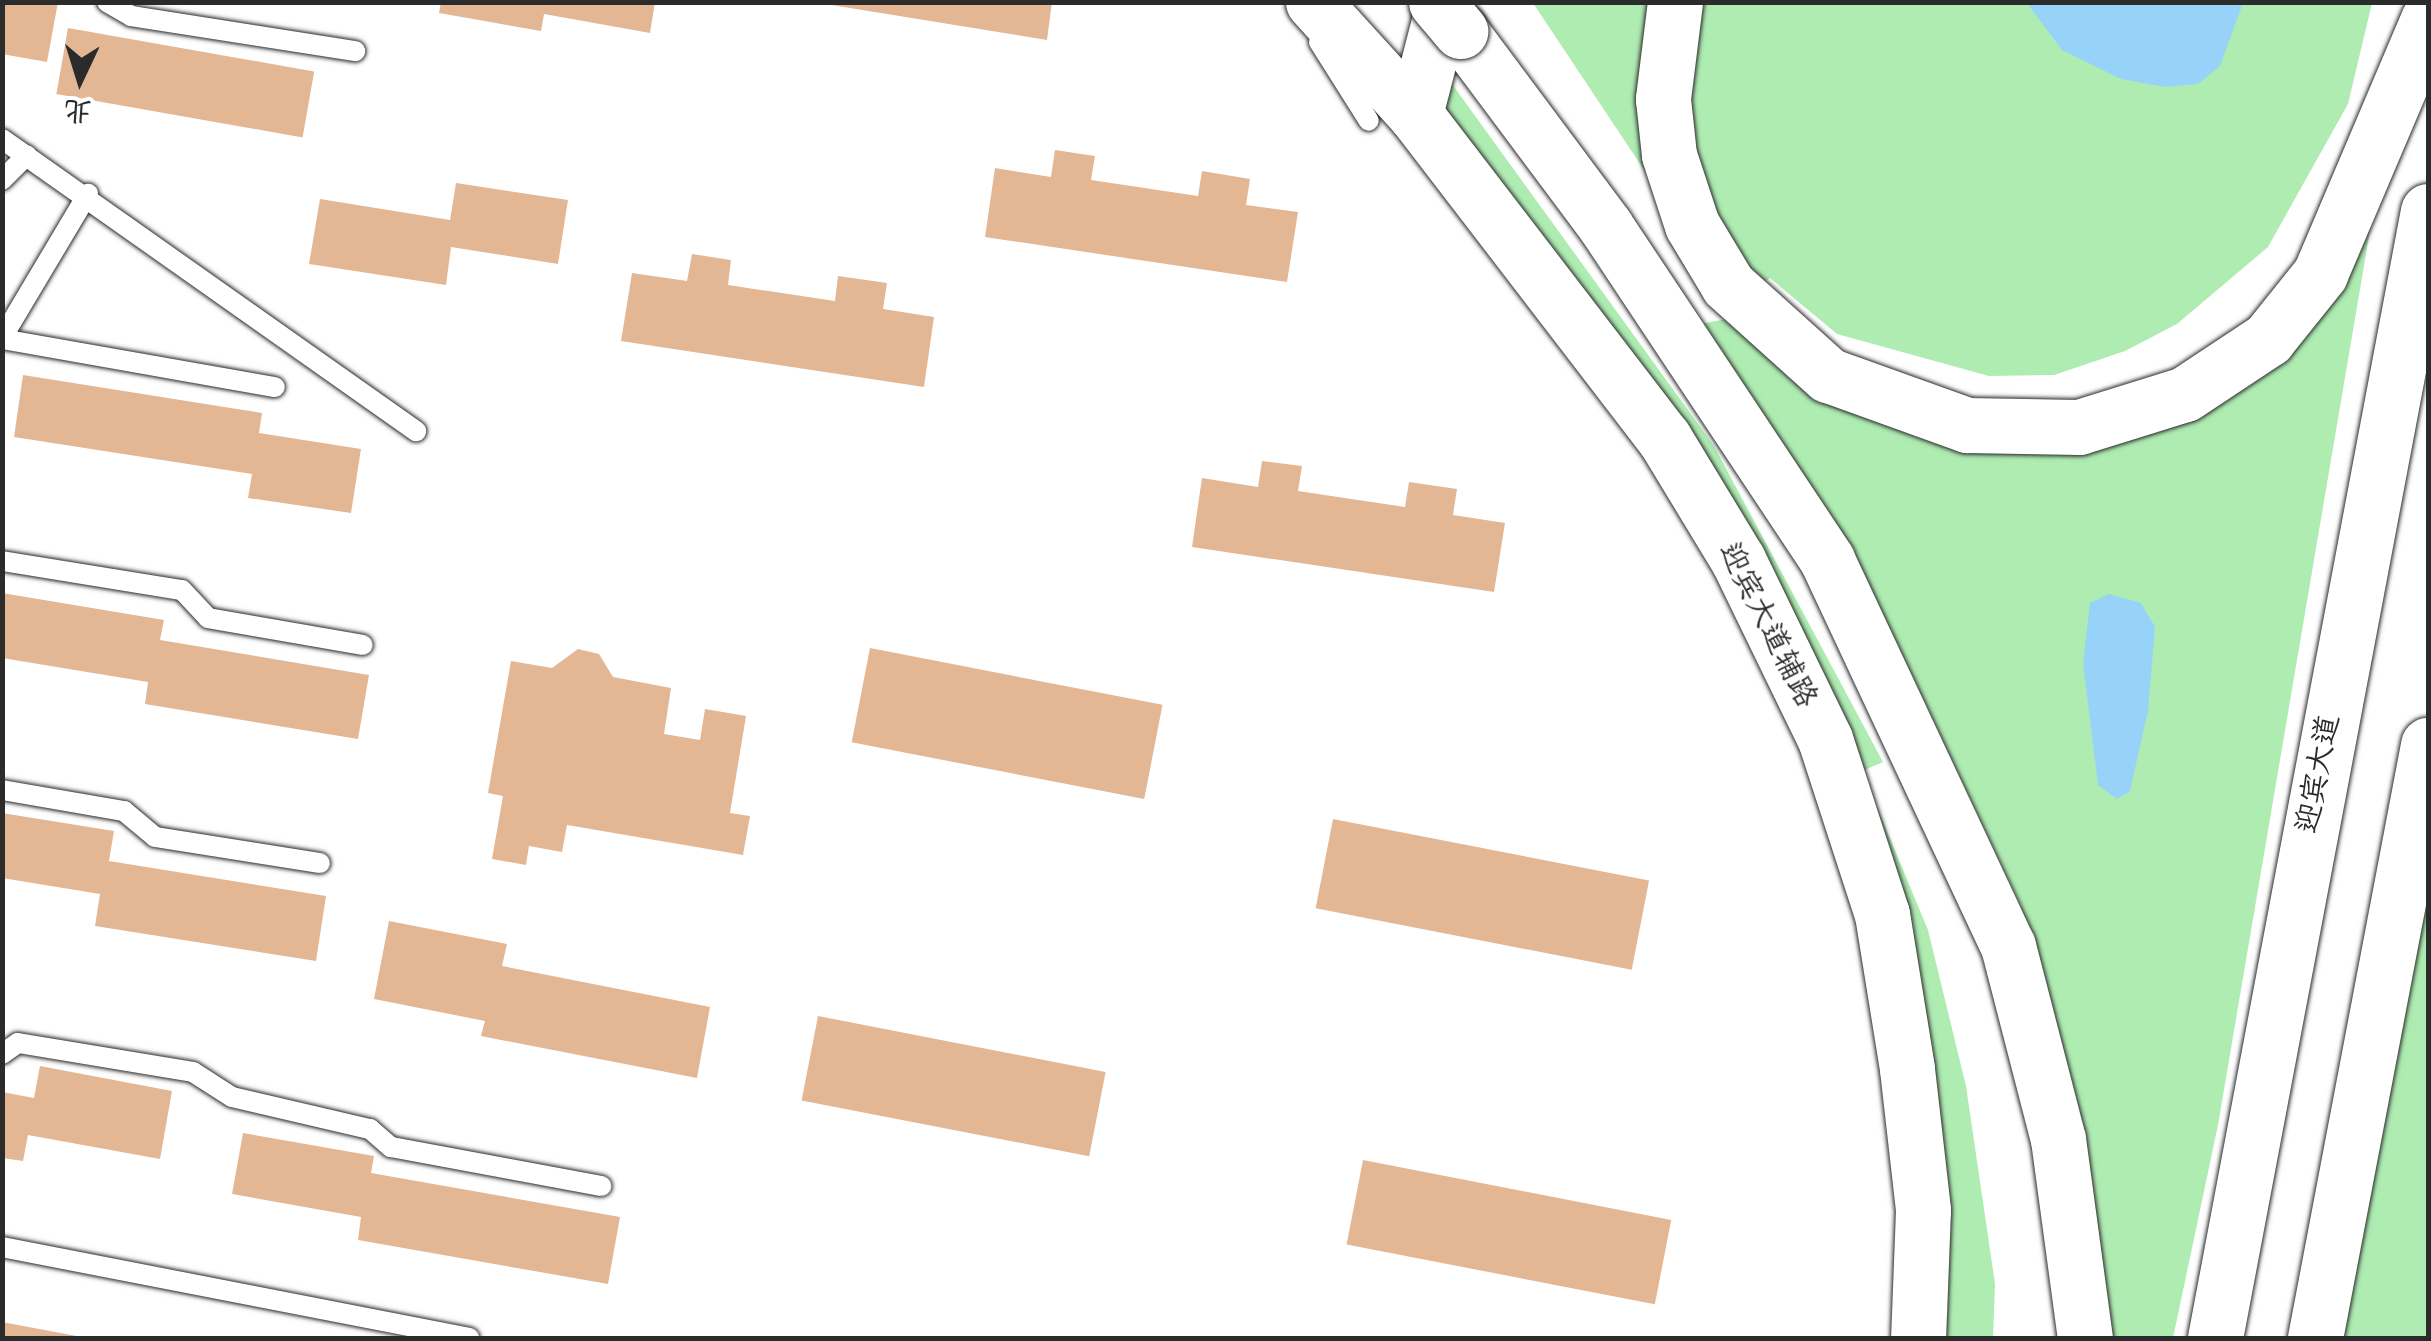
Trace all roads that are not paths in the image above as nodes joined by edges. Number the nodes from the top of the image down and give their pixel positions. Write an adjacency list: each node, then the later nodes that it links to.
1 (107, 2): 7 (lane)
2 (1294, 2): 8 (lane)
3 (1313, 2): 8 (main road, 迎宾大道辅路)
4 (1675, 2): 6 (main road)
5 (1446, 12): 8 (main road); 27 (main road)
6 (2428, 18)
7 (354, 51)
8 (1392, 118): 26 (main road, 迎宾大道辅路)
9 (2, 139): 10 (lane)
10 (28, 155): 11 (lane); 12 (lane)
11 (2, 180)
12 (88, 194): 14 (lane); 16 (lane)
13 (2428, 211): 28 (main road, 迎宾大道)
14 (2, 339): 15 (lane)
15 (275, 387)
16 (416, 431)
17 (2, 561): 18 (lane)
18 (363, 645)
19 (2428, 745): 29 (main road)
20 (2, 790): 21 (lane)
21 (320, 864)
22 (2, 1054): 23 (lane)
23 (601, 1186)
24 (2, 1248): 25 (lane)
25 (469, 1338)
26 (1918, 1338)
27 (2085, 1338)
28 (2215, 1338)
29 (2315, 1338)

